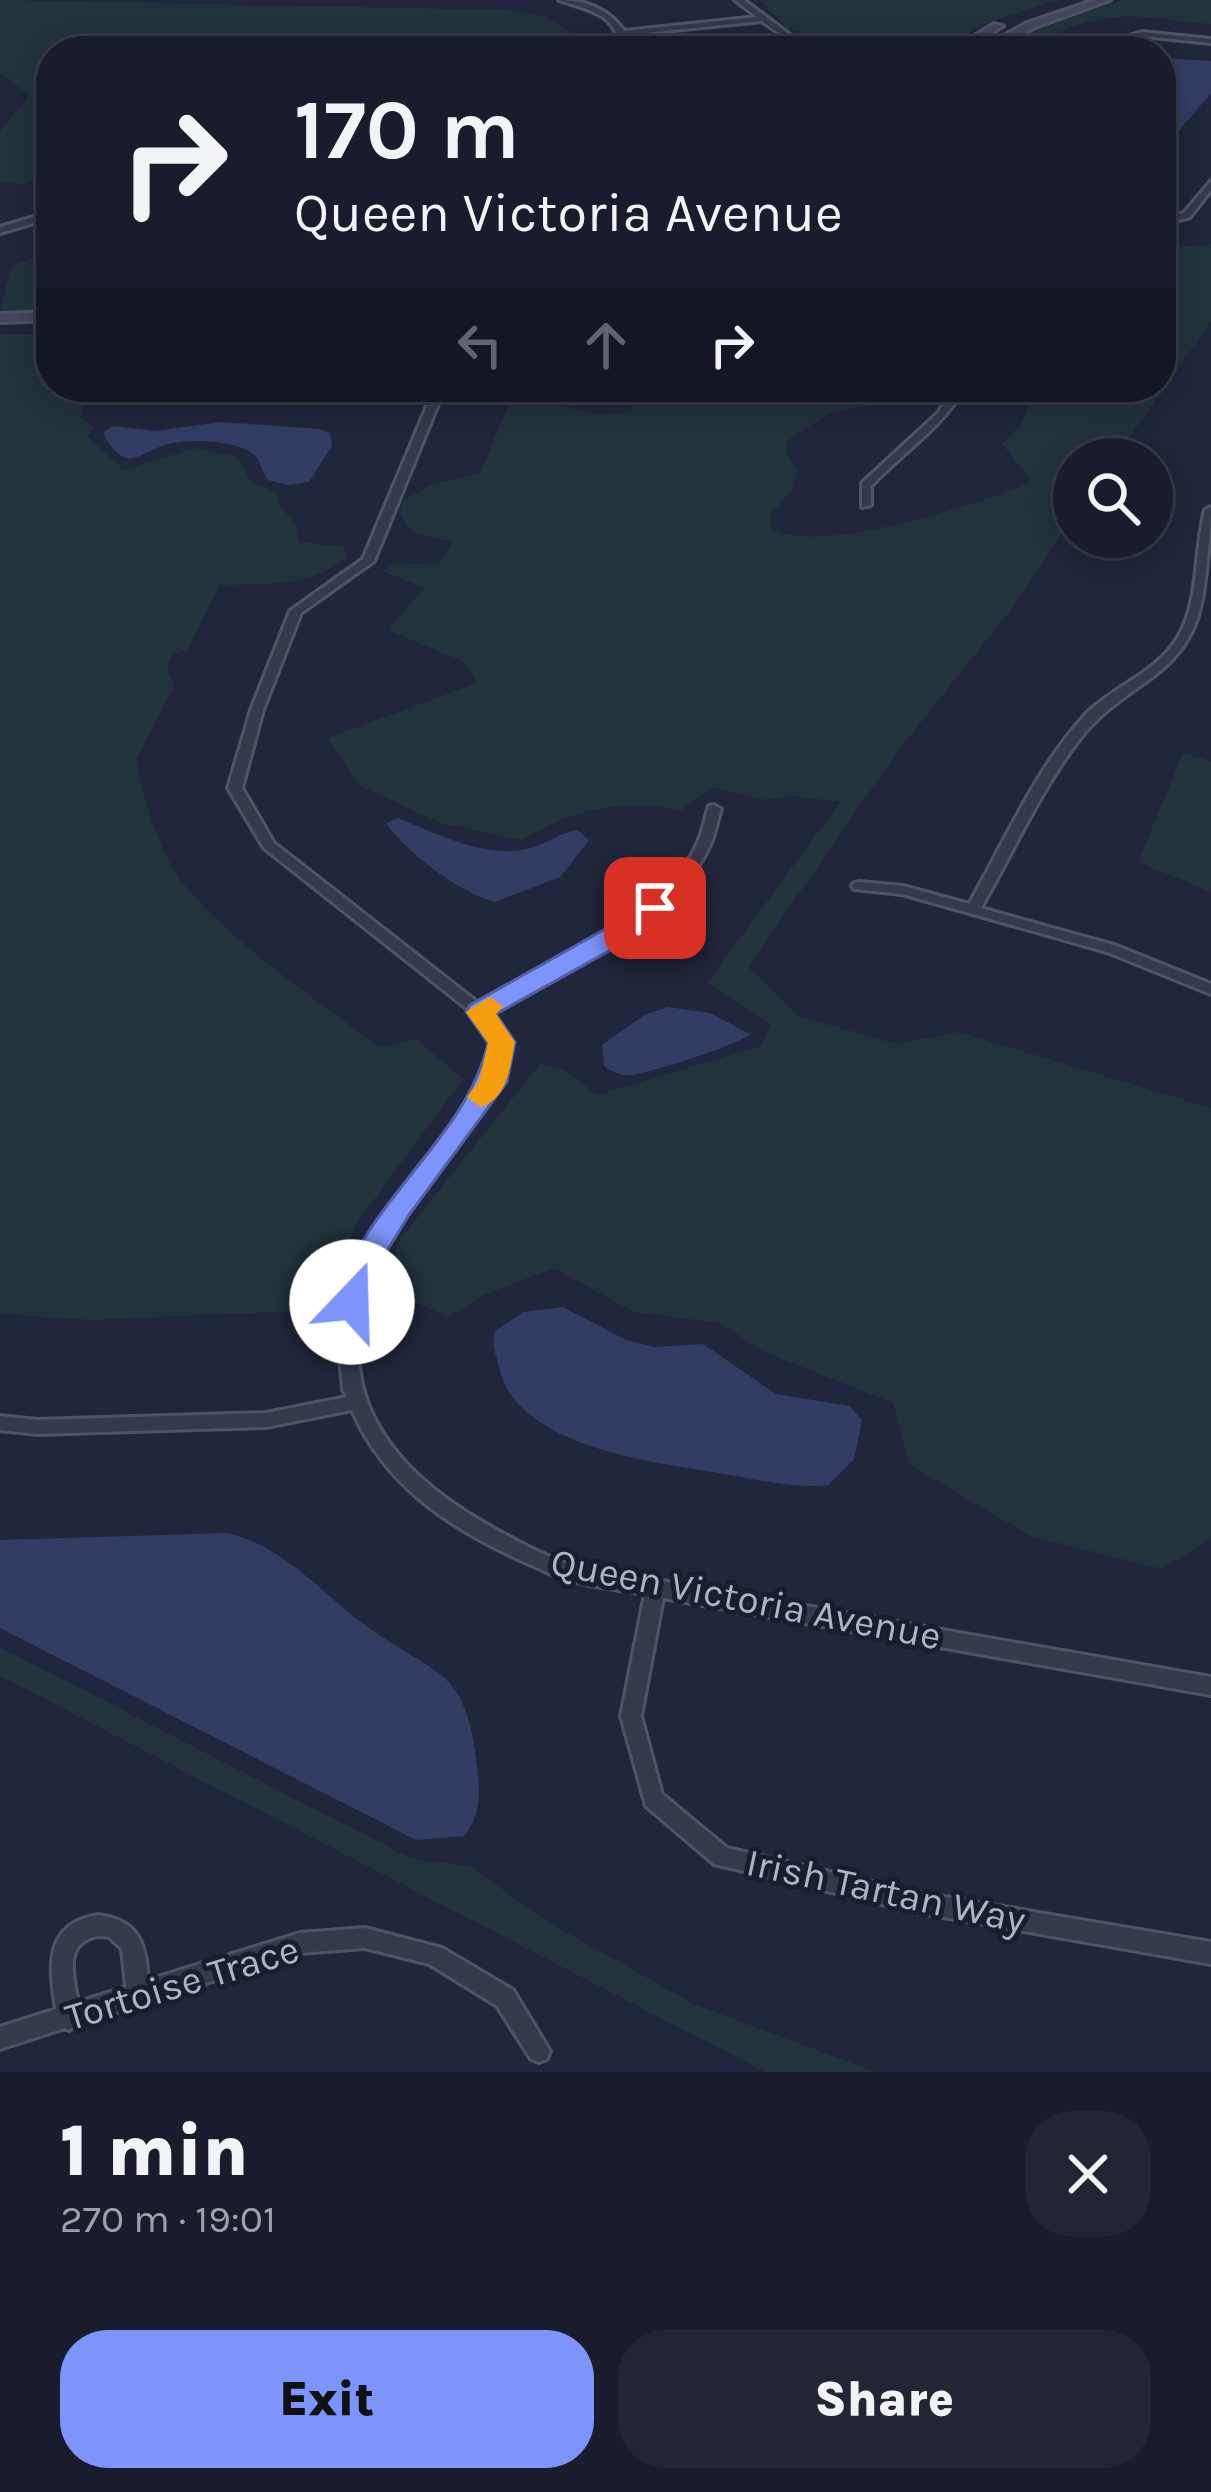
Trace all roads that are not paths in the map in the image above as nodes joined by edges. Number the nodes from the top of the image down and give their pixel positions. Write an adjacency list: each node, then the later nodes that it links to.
1 (563, 0): 6 (street)
2 (739, 0): 5 (street)
3 (1072, 0): 9 (main road)
4 (1105, 0): 10 (main road)
5 (763, 19): 6 (street); 8 (street)
6 (624, 33): 7 (street)
7 (624, 36)
8 (786, 36)
9 (983, 36)
10 (1009, 36)
11 (1176, 37): 12 (street)
12 (1211, 41)
13 (1211, 184): 14 (street)
14 (1176, 218)
15 (36, 219): 16 (street)
16 (0, 230)
17 (36, 317): 18 (main road)
18 (0, 318)
19 (36, 329): 20 (main road)
20 (0, 330)
21 (434, 402): 29 (street)
22 (951, 402): 23 (street)
23 (866, 505)
24 (1211, 510): 27 (street)
25 (714, 808): 29 (street)
26 (859, 886): 27 (street)
27 (974, 910): 28 (street)
28 (1211, 989)
29 (480, 1012): 30 (street, Queen Victoria Avenue)
30 (354, 1403): 31 (street); 32 (street, Queen Victoria Avenue)
31 (0, 1423)
32 (656, 1586): 33 (street, Queen Victoria Avenue); 34 (street, Irish Tartan Way)
33 (1211, 1686)
34 (1211, 1953)
35 (138, 1998): 36 (street, Tortoise Trace); 36 (street); 38 (street, Tortoise Trace)
36 (69, 2019): 37 (street, Tortoise Trace)
37 (0, 2038)
38 (539, 2051)

